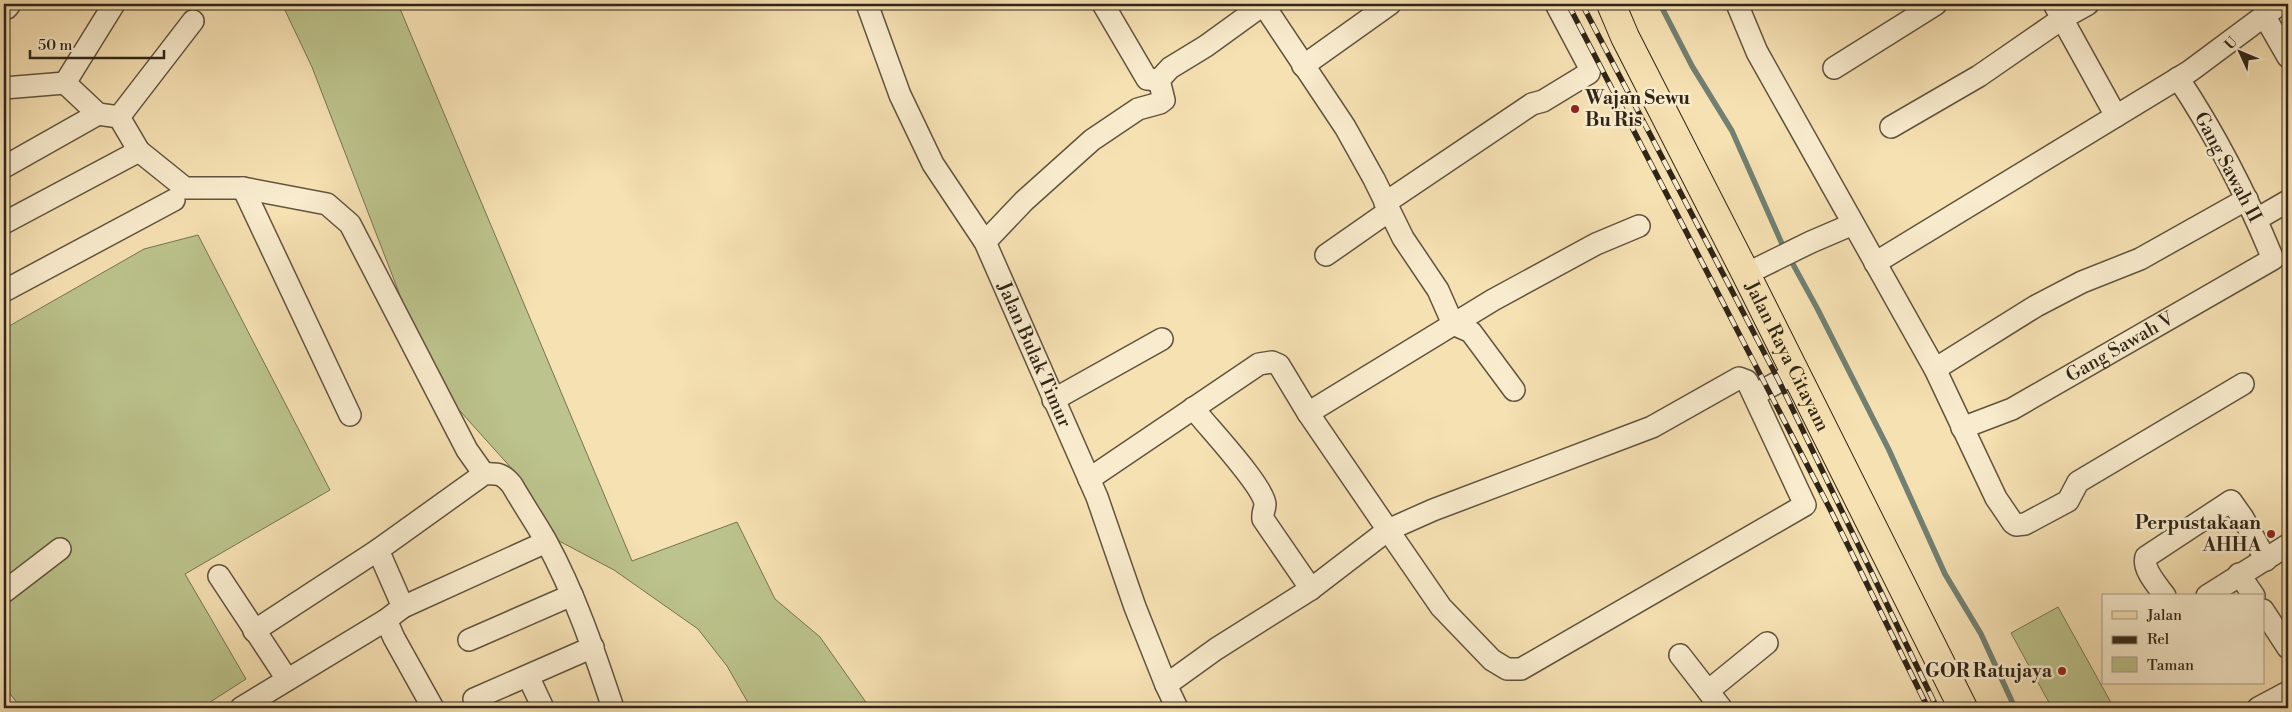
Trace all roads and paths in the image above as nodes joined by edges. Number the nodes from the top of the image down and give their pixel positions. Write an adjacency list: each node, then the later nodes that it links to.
1 (114, 4): 20 (street)
2 (1103, 4): 19 (street)
3 (1263, 4): 16 (street); 19 (street)
4 (1390, 4): 16 (street)
5 (1556, 4): 32 (street)
6 (1611, 4): 41 (main road, Jalan Raya Citayam)
7 (1737, 4): 35 (street)
8 (1936, 4): 11 (street)
9 (2088, 4): 13 (street)
10 (869, 7): 37 (street, Jalan Bulak Timur)
11 (1910, 10): 17 (street)
12 (2273, 10): 15 (street); 18 (street)
13 (2059, 11): 23 (street); 25 (street)
14 (193, 21): 24 (street)
15 (2288, 57)
16 (1303, 66): 32 (street)
17 (1834, 68)
18 (2178, 78): 23 (street); 29 (street, Gang Sawah II)
19 (1159, 80): 37 (street)
20 (65, 84): 21 (street); 22 (street)
21 (5, 89)
22 (98, 114): 24 (street); 27 (street)
23 (2116, 116): 40 (street)
24 (119, 117): 26 (street)
25 (1891, 127)
26 (138, 151): 28 (street); 34 (street)
27 (4, 167)
28 (242, 188): 53 (street); 55 (street)
29 (2246, 199): 33 (street, Gang Sawah II); 45 (street)
30 (174, 200): 42 (street)
31 (2288, 201): 33 (street)
32 (1387, 207): 38 (street); 43 (street)
33 (2257, 219): 39 (street, Gang Sawah II)
34 (4, 223)
35 (1854, 224): 40 (street); 41 (street)
36 (1639, 226): 43 (street)
37 (984, 242): 50 (street, Jalan Bulak Timur)
38 (1326, 255)
39 (2273, 259): 54 (street, Gang Sawah V)
40 (1875, 263): 45 (street)
41 (1758, 268): 46 (main road, Jalan Raya Citayam)
42 (4, 291)
43 (1453, 324): 48 (street); 52 (street)
44 (1162, 339): 50 (street)
45 (1935, 369): 54 (street)
46 (1795, 373): 49 (street); 92 (main road, Jalan Raya Citayam)
47 (2243, 384): 54 (street)
48 (1514, 390)
49 (1754, 395): 57 (street); 57 (street)
50 (1053, 400): 56 (street, Jalan Bulak Timur)
51 (1193, 408): 52 (street); 56 (street); 65 (street)
52 (1308, 413): 57 (street)
53 (350, 414)
54 (1962, 428)
55 (484, 474): 58 (street); 61 (street)
56 (1089, 479): 82 (street, Jalan Bulak Timur)
57 (1388, 530): 65 (street)
58 (546, 542): 70 (street); 71 (street)
59 (2288, 545): 62 (street)
60 (60, 549): 66 (street)
61 (378, 550): 71 (street); 74 (street)
62 (2266, 560): 63 (street); 67 (street)
63 (2240, 574): 68 (street); 69 (street)
64 (218, 576): 74 (street)
65 (1311, 589): 82 (street)
66 (4, 592)
67 (2164, 594)
68 (2210, 594)
69 (2253, 594)
70 (572, 595): 75 (street); 77 (street)
71 (403, 607): 73 (street)
72 (2264, 612): 78 (street)
73 (386, 620): 81 (street); 87 (street)
74 (254, 631): 81 (street)
75 (469, 640)
76 (1767, 643): 83 (street)
77 (593, 647): 80 (street); 89 (street)
78 (2288, 648)
79 (1680, 655): 83 (street)
80 (528, 676): 85 (street); 88 (street)
81 (287, 679): 86 (street)
82 (1166, 685): 90 (street, Jalan Bulak Timur)
83 (1708, 691): 91 (street)
84 (2288, 692): 93 (street)
85 (474, 699)
86 (241, 708)
87 (433, 708)
88 (543, 708)
89 (613, 708)
90 (1177, 708)
91 (1721, 708)
92 (1963, 708)
93 (2258, 708)

